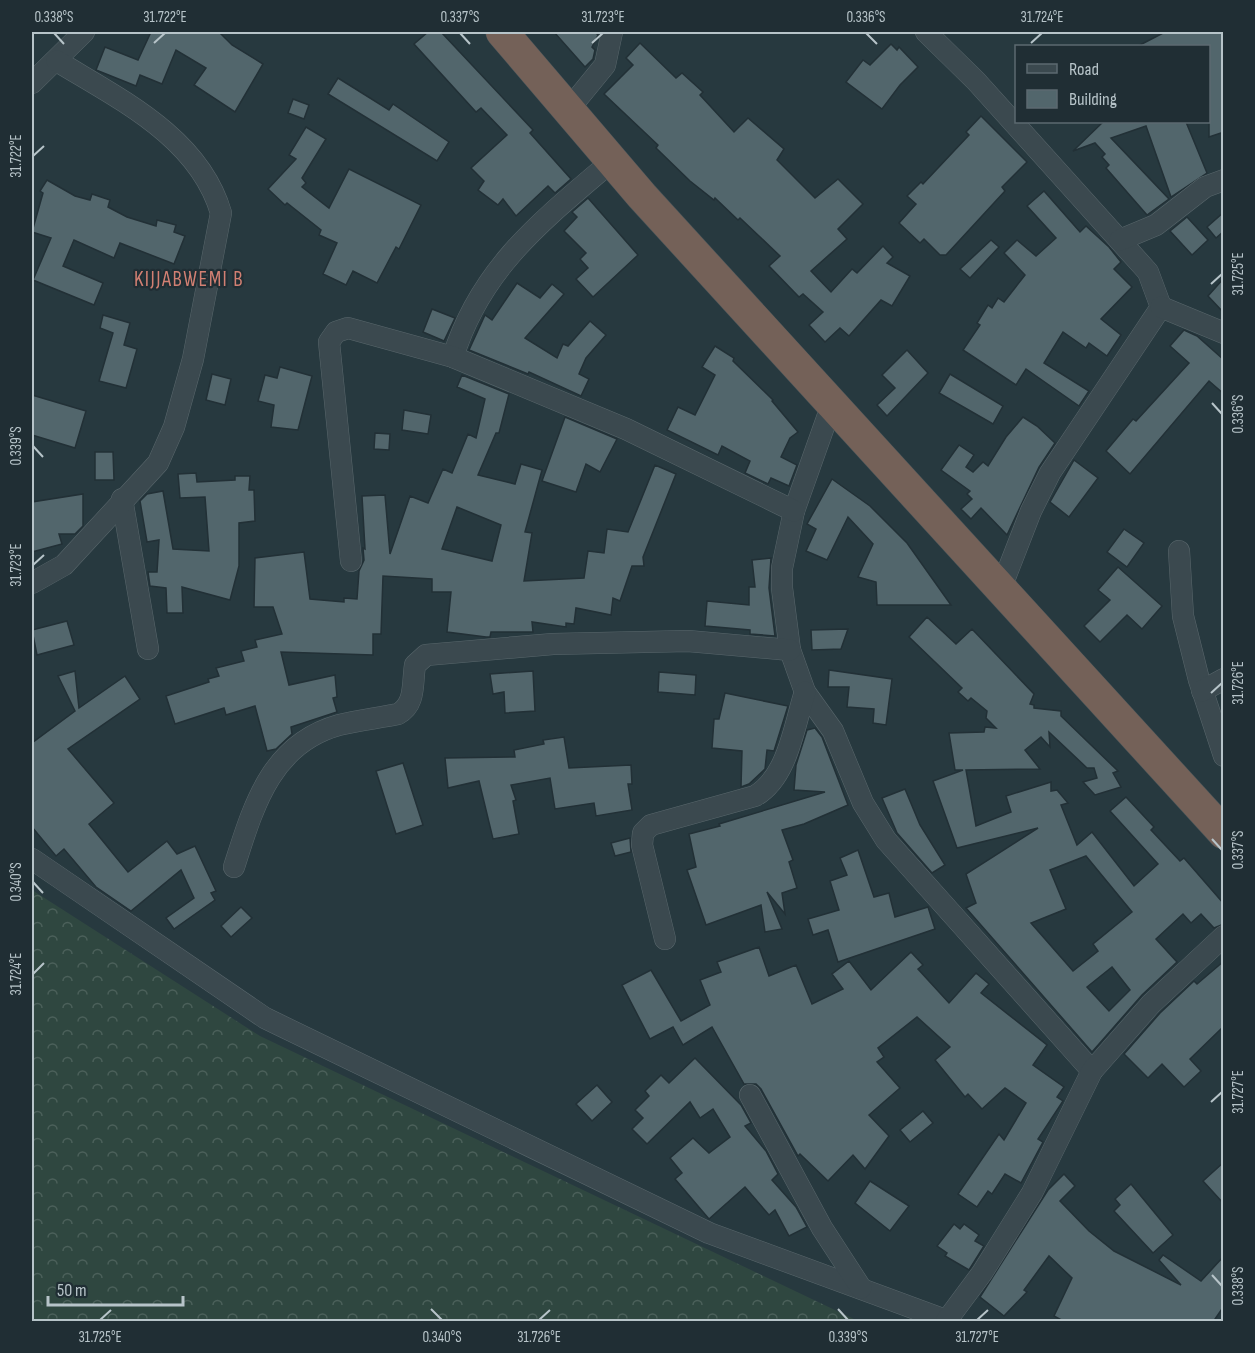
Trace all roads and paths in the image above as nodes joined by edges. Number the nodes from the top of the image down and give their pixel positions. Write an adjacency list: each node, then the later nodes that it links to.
1 (84, 32): 5 (street)
2 (502, 32): 7 (highway)
3 (612, 32): 7 (street)
4 (926, 32): 10 (street)
5 (57, 61): 6 (street); 15 (street)
6 (32, 83)
7 (569, 109): 8 (highway)
8 (612, 160): 13 (street); 14 (highway)
9 (1224, 180): 10 (street)
10 (1120, 240): 11 (street)
11 (1161, 307): 12 (street); 20 (street)
12 (1224, 333)
13 (453, 357): 16 (street); 18 (street)
14 (832, 404): 16 (street); 20 (highway)
15 (122, 499): 19 (street); 21 (street)
16 (794, 511): 22 (street)
17 (1179, 551): 24 (street)
18 (351, 561)
19 (32, 583)
20 (1001, 588): 27 (highway)
21 (148, 649)
22 (790, 650): 25 (street); 29 (street)
23 (1224, 679): 24 (street)
24 (1202, 691): 26 (street)
25 (805, 692): 31 (street); 32 (street)
26 (1224, 756)
27 (1222, 828)
28 (32, 859): 34 (street)
29 (234, 867)
30 (1224, 936): 32 (street)
31 (665, 939)
32 (1092, 1071): 35 (street)
33 (750, 1095): 34 (street)
34 (861, 1288): 35 (street)
35 (949, 1321)

